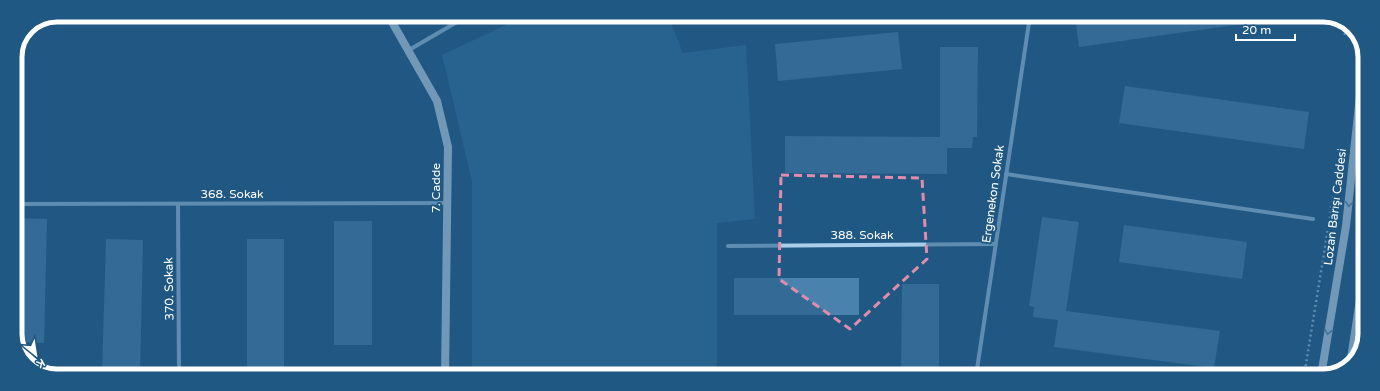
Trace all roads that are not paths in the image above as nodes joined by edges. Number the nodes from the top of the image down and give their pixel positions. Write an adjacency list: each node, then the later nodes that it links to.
1 (392, 22): 4 (main road, 7. Cadde)
2 (457, 22): 4 (street)
3 (1029, 22): 6 (street, Ergenekon Sokak)
4 (409, 50): 7 (main road, 7. Cadde)
5 (1358, 114): 16 (main road, Lozan Barışı Caddesi, one-way to 16)
6 (1006, 174): 10 (street); 11 (street, Ergenekon Sokak)
7 (448, 203): 9 (street, 368. Sokak); 14 (main road, 7. Cadde)
8 (22, 204): 9 (street, 368. Sokak)
9 (178, 204): 13 (street, 370. Sokak)
10 (1313, 219)
11 (996, 244): 12 (street, 388. Sokak); 15 (street, Ergenekon Sokak)
12 (728, 246)
13 (180, 369)
14 (445, 369)
15 (977, 369)
16 (1322, 369)

